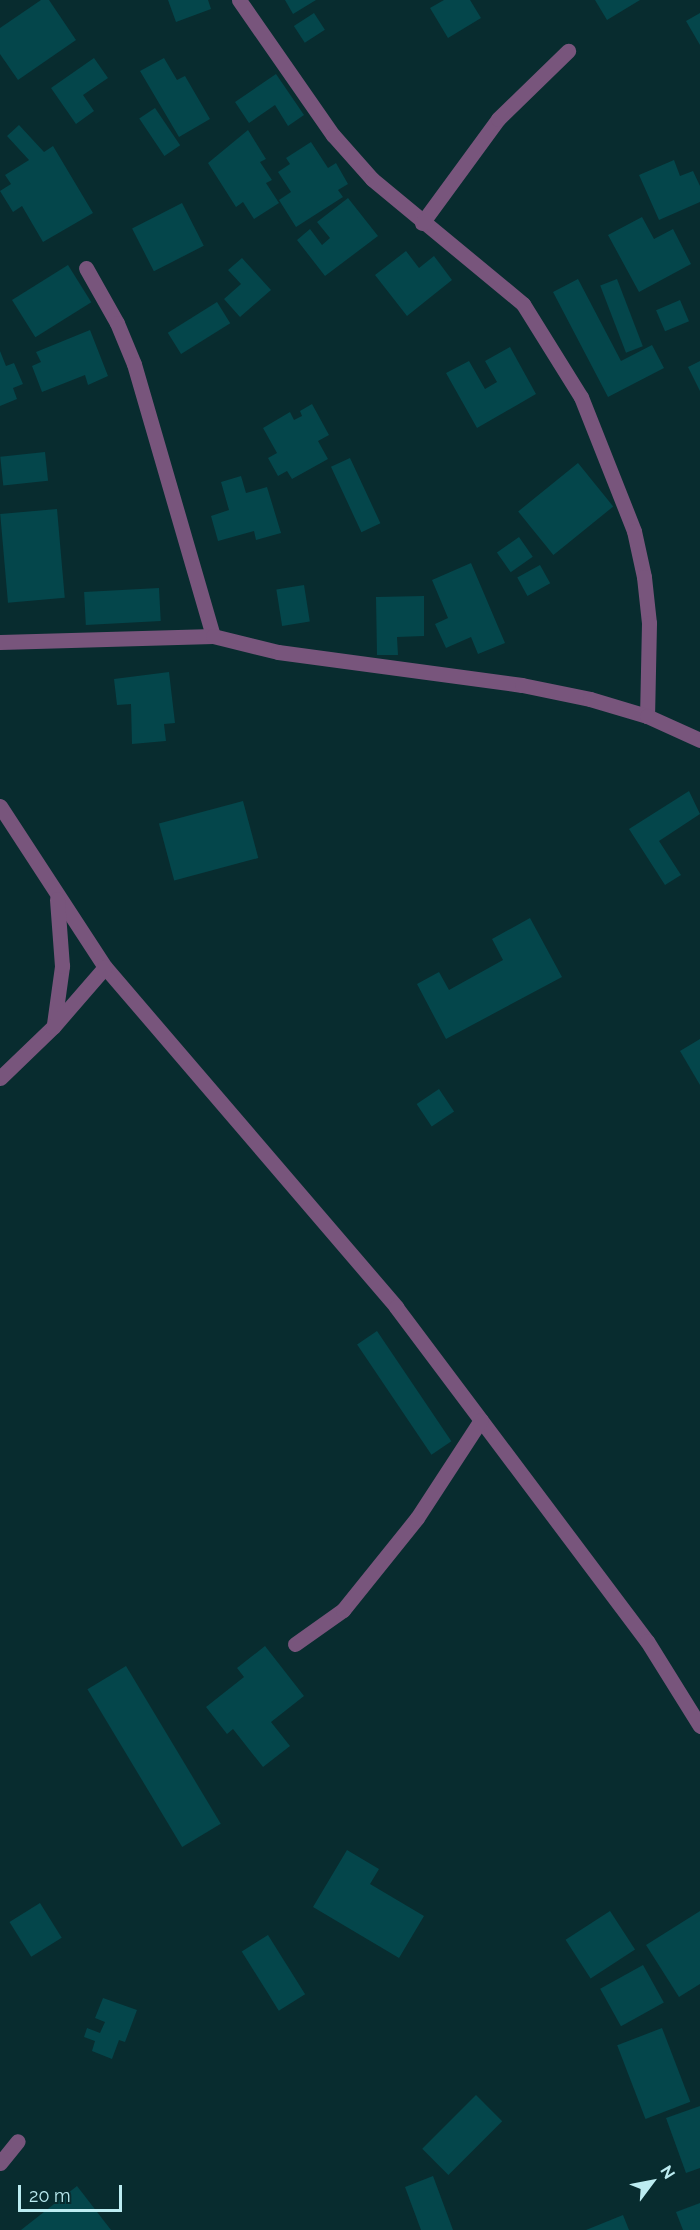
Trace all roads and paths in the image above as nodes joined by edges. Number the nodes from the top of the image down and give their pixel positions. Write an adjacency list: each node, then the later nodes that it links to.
1 (239, 0): 3 (street)
2 (568, 51): 3 (street)
3 (422, 223): 7 (street)
4 (86, 268): 5 (street)
5 (213, 636): 6 (street); 7 (street)
6 (0, 642)
7 (647, 716): 8 (street)
8 (700, 740)
9 (0, 806): 10 (street)
10 (57, 899): 11 (street); 12 (street)
11 (105, 967): 12 (street); 14 (street)
12 (53, 1027): 13 (street)
13 (0, 1078)
14 (482, 1420): 15 (street); 16 (street)
15 (295, 1644)
16 (700, 1726)
17 (18, 2141): 18 (street)
18 (0, 2163)

